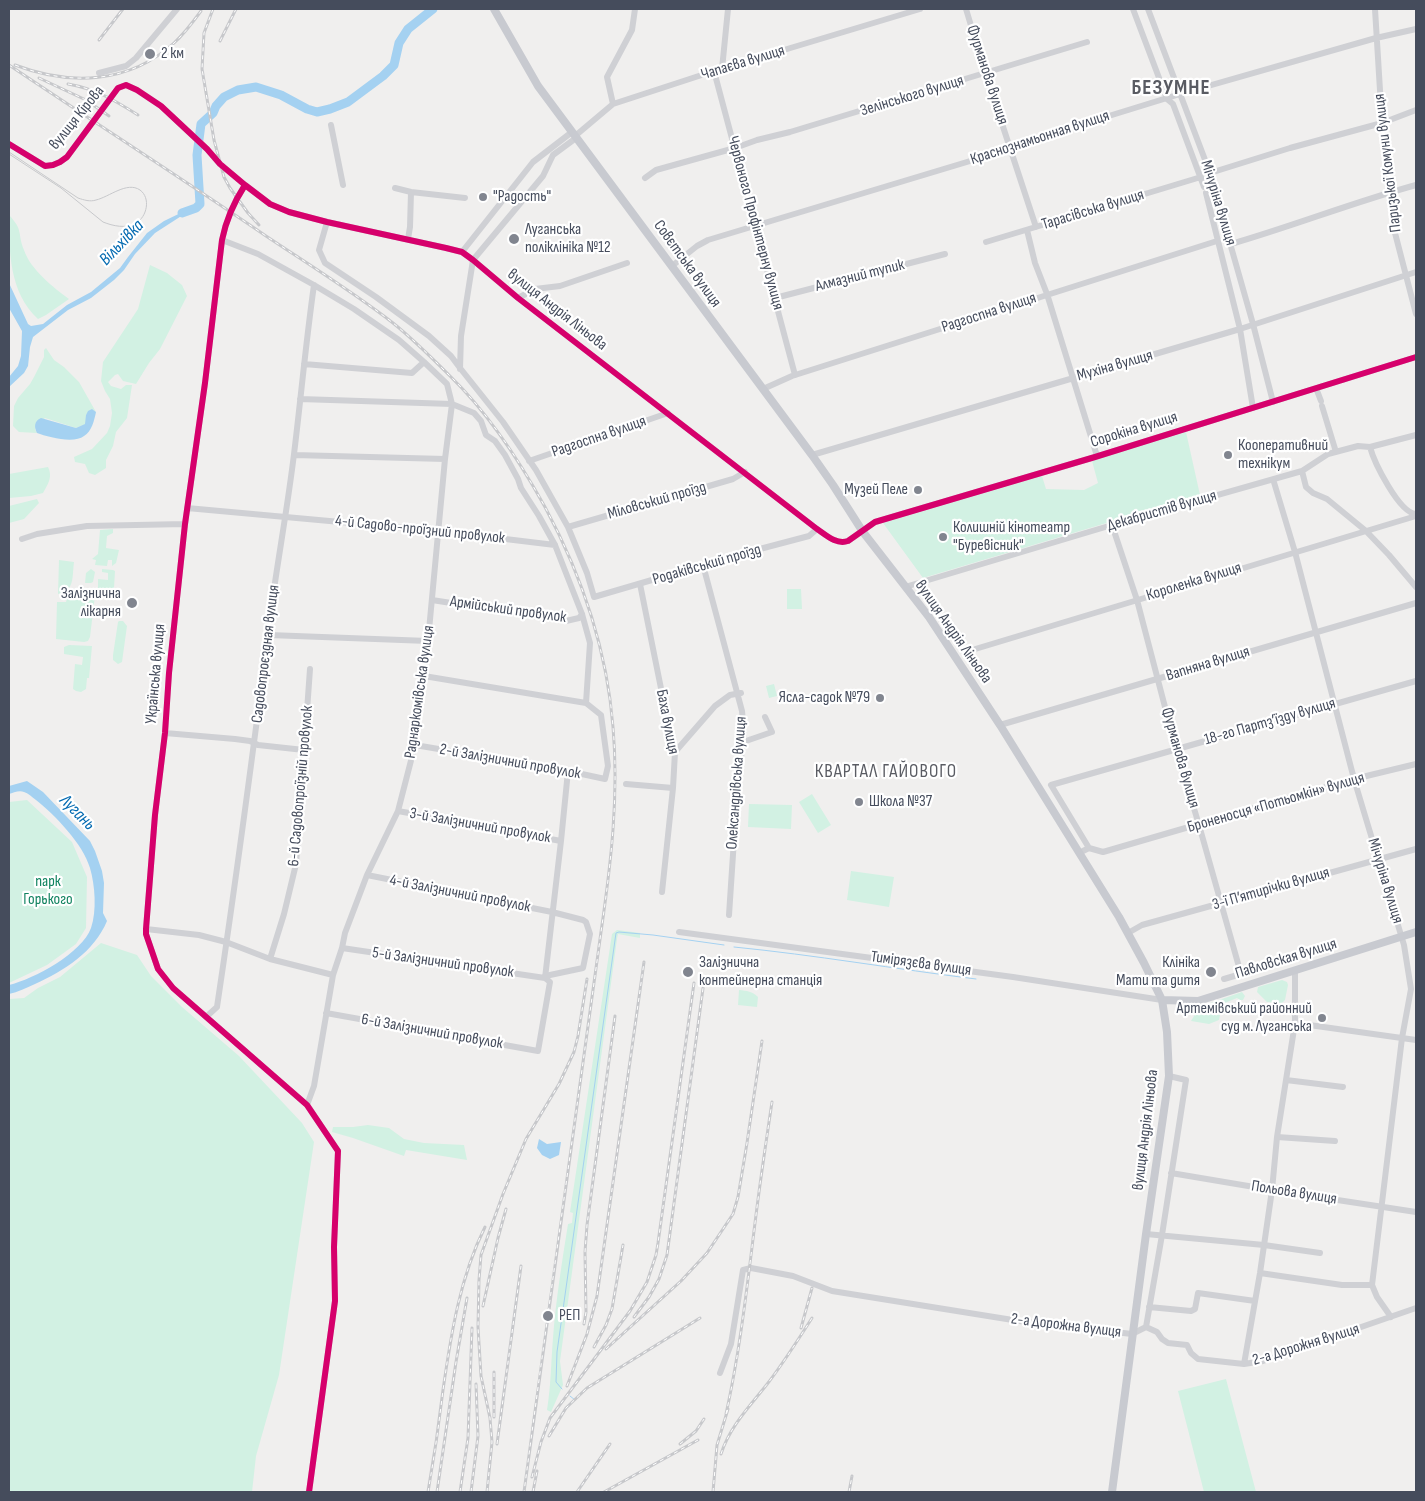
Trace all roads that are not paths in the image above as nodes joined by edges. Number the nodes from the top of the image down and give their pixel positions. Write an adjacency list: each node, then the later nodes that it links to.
1 (177, 9): 16 (street)
2 (494, 9): 24 (main road, Совєтська вулиця)
3 (635, 9): 19 (street)
4 (728, 9): 13 (street)
5 (920, 9): 13 (street, Чапаєва вулиця)
6 (966, 9): 15 (street, Фурманова вулиця)
7 (1133, 9): 18 (street, Мічуріна вулиця)
8 (1148, 9): 17 (street, Мічуріна вулиця)
9 (1375, 9): 11 (street, Паризької Комуни вулиця)
10 (1416, 29): 11 (street, Краснознамьонная вулиця)
11 (1376, 38): 17 (street, Краснознамьонная вулиця); 21 (street, Паризької Комуни вулиця)
12 (1087, 42): 15 (street, Зелінського вулиця)
13 (722, 69): 14 (street, Чапаєва вулиця)
14 (714, 71): 19 (street, Чапаєва вулиця); 26 (street, Червоного Профінтерну вулиця)
15 (985, 72): 26 (street, Зелінського вулиця); 27 (street, Фурманова вулиця)
16 (99, 73)
17 (1180, 94): 18 (street, Краснознамьонная вулиця); 28 (street, Мічуріна вулиця)
18 (1166, 99): 27 (street, Краснознамьонная вулиця); 29 (street, Мічуріна вулиця)
19 (613, 104): 24 (street, Чапаєва вулиця)
20 (1416, 110): 21 (street)
21 (1382, 122): 28 (street); 36 (street, Паризької Комуни вулиця)
22 (331, 125): 31 (street)
23 (186, 129): 25 (street, вулиця Кірова); 32 (street, вулиця Андрія Ліньова)
24 (575, 135): 47 (street, Чапаєва вулиця); 49 (street, Чапаєва вулиця); 51 (main road, Совєтська вулиця)
25 (9, 144)
26 (736, 148): 30 (street, Зелінського вулиця); 39 (street, Червоного Профінтерну вулиця)
27 (1010, 149): 39 (street, Краснознамьонная вулиця); 40 (street, Фурманова вулиця)
28 (1210, 173): 46 (street, Мічуріна вулиця)
29 (1202, 177): 40 (street, Тарасівська вулиця); 44 (street, Мічуріна вулиця)
30 (645, 178)
31 (343, 184)
32 (245, 185): 38 (street, вулиця Андрія Ліньова); 43 (street, Українська вулиця)
33 (1416, 185): 36 (street)
34 (395, 188): 35 (street)
35 (412, 192): 37 (street); 42 (street)
36 (1390, 192): 46 (street); 53 (street, Паризької Комуни вулиця)
37 (466, 198)
38 (327, 222): 42 (street, вулиця Андрія Ліньова); 64 (street)
39 (755, 225): 51 (street, Краснознамьонная вулиця); 57 (street, Червоного Профінтерну вулиця)
40 (1036, 227): 41 (street, Тарасівська вулиця)
41 (1026, 230): 45 (street, Тарасівська вулиця); 55 (street)
42 (408, 239): 47 (street, вулиця Андрія Ліньова)
43 (222, 240): 54 (street); 85 (street, Українська вулиця)
44 (1217, 241): 55 (street, Радгоспна вулиця); 60 (street, Мічуріна вулиця)
45 (986, 242)
46 (1231, 244): 59 (street, Мічуріна вулиця)
47 (462, 252): 49 (street, вулиця Андрія Ліньова)
48 (945, 254): 57 (street, Алмазний тупик)
49 (473, 260): 56 (street, вулиця Андрія Ліньова); 64 (street)
50 (627, 263): 56 (street)
51 (672, 266): 68 (main road, Совєтська вулиця)
52 (1416, 272): 53 (street, Мухіна вулиця)
53 (1405, 275): 58 (street, Паризької Комуни вулиця); 59 (street, Мухіна вулиця)
54 (314, 285): 62 (street); 63 (street, Садовопроєздная вулиця)
55 (1048, 294): 65 (street, Радгоспна вулиця); 66 (street)
56 (518, 298): 73 (street, вулиця Андрія Ліньова)
57 (775, 298): 65 (street, Червоного Профінтерну вулиця)
58 (1416, 314)
59 (1253, 324): 60 (street, Мухіна вулиця); 70 (street, Мічуріна вулиця)
60 (1240, 329): 66 (street, Мухіна вулиця); 72 (street, Мічуріна вулиця)
61 (1416, 357): 67 (street, Сорокіна вулиця)
62 (424, 362): 63 (street); 71 (street, Раднаркомівська вулиця)
63 (304, 364): 69 (street, Садовопроєздная вулиця)
64 (460, 369): 81 (street)
65 (796, 375): 68 (street, Радгоспна вулиця)
66 (1073, 378): 78 (street, Мухіна вулиця); 79 (street)
67 (1316, 388): 70 (street, Сорокіна вулиця); 76 (street)
68 (763, 389): 78 (main road, Совєтська вулиця)
69 (300, 399): 71 (street); 77 (street, Садовопроєздная вулиця)
70 (1273, 402): 72 (street, Сорокіна вулиця)
71 (452, 404): 80 (street, Раднаркомівська вулиця); 96 (street)
72 (1253, 408): 79 (street, Сорокіна вулиця)
73 (668, 413): 81 (street, Радгоспна вулиця); 83 (street, вулиця Андрія Ліньова)
74 (1416, 435): 75 (street, Декабристів вулиця)
75 (1370, 447): 76 (street, Декабристів вулиця); 86 (street)
76 (1336, 452): 82 (street, Декабристів вулиця)
77 (294, 455): 80 (street); 87 (street, Садовопроєздная вулиця)
78 (812, 455): 94 (main road, Совєтська вулиця)
79 (1097, 456): 94 (street, Сорокіна вулиця)
80 (445, 459): 92 (street, Раднаркомівська вулиця)
81 (529, 461): 90 (street)
82 (1302, 471): 84 (street, Декабристів вулиця); 93 (street)
83 (745, 472): 90 (street, Міловський проїзд); 91 (street, вулиця Андрія Ліньова)
84 (1273, 479): 89 (street, Декабристів вулиця); 97 (street, Мічуріна вулиця)
85 (187, 508): 87 (street, 4-й Садово-проїзний провулок); 88 (street, Українська вулиця)
86 (1416, 515): 93 (street, Короленка вулиця)
87 (284, 517): 92 (street, 4-й Садово-проїзний провулок); 107 (street, Садовопроєздная вулиця)
88 (185, 524): 95 (street); 119 (street, Українська вулиця)
89 (1112, 525): 100 (street, Декабристів вулиця); 103 (street, Фурманова вулиця)
90 (568, 527): 99 (street, Родаківський проїзд)
91 (817, 529): 94 (street, вулиця Андрія Ліньова); 98 (street, Родаківський проїзд)
92 (439, 531): 96 (street, 4-й Садово-проїзний провулок); 102 (street, Раднаркомівська вулиця)
93 (1366, 531): 97 (street, Короленка вулиця); 101 (street)
94 (863, 532): 100 (main road, вулиця Андрія Ліньова)
95 (22, 538)
96 (555, 545): 105 (street)
97 (1295, 552): 103 (street, Короленка вулиця); 106 (street, Мічуріна вулиця)
98 (703, 565): 99 (street, Родаківський проїзд); 114 (street, Олександрівська вулиця)
99 (640, 584): 125 (street, Баха вулиця)
100 (905, 587): 118 (main road, вулиця Андрія Ліньова)
101 (1416, 587)
102 (432, 600): 105 (street, Армійський провулок); 108 (street, Раднаркомівська вулиця)
103 (1137, 600): 109 (street, Короленка вулиця); 112 (street, Фурманова вулиця)
104 (1416, 603): 106 (street, Вапняна вулиця)
105 (582, 614): 115 (street)
106 (1315, 632): 112 (street, Вапняна вулиця); 116 (street, Мічуріна вулиця)
107 (269, 635): 108 (street); 121 (street, Садовопроєздная вулиця)
108 (428, 641): 111 (street, Раднаркомівська вулиця)
109 (972, 650)
110 (310, 669): 124 (street, 6-й Садовопроїзній провулок)
111 (424, 676): 115 (street); 122 (street, Раднаркомівська вулиця)
112 (1158, 679): 118 (street, Вапняна вулиця); 123 (street, Фурманова вулиця)
113 (1416, 681): 116 (street, 18-го Партз’їзду вулиця)
114 (740, 693): 120 (street, Олександрівська вулиця); 125 (street)
115 (586, 704): 127 (street, 2-й Залізничний провулок)
116 (1334, 704): 123 (street, 18-го Партз’їзду вулиця); 128 (street, Мічуріна вулиця)
117 (765, 717): 120 (street)
118 (1000, 726): 136 (main road, вулиця Андрія Ліньова)
119 (165, 733): 121 (street); 143 (street, Українська вулиця)
120 (743, 742): 142 (street, Олександрівська вулиця)
121 (255, 744): 124 (street); 148 (street, Садовопроєздная вулиця)
122 (415, 745): 127 (street, 2-й Залізничний провулок); 131 (street, Раднаркомівська вулиця)
123 (1176, 749): 132 (street, Фурманова вулиця); 134 (street, 18-го Партз’їзду вулиця)
124 (304, 750): 150 (street, 6-й Садовопроїзній провулок)
125 (676, 752): 130 (street, Баха вулиця)
126 (1416, 764): 128 (street, Броненосця «Потьомкін» вулиця)
127 (568, 771): 133 (street)
128 (1354, 779): 132 (street, Броненосця «Потьомкін» вулиця); 137 (street, Мічуріна вулиця)
129 (626, 784): 130 (street)
130 (673, 788): 139 (street, Баха вулиця)
131 (398, 811): 133 (street, 3-й Залізничний провулок); 138 (street, Раднаркомівська вулиця)
132 (1199, 825): 134 (street, Броненосця «Потьомкін» вулиця); 140 (street, Фурманова вулиця)
133 (561, 841): 141 (street)
134 (1089, 848): 136 (street, Броненосця «Потьомкін» вулиця)
135 (1416, 849): 137 (street, 3-ї П’ятирічки вулиця)
136 (1079, 853): 146 (main road, вулиця Андрія Ліньова)
137 (1378, 859): 140 (street, 3-ї П’ятирічки вулиця); 147 (street, Мічуріна вулиця)
138 (367, 875): 141 (street, 4-й Залізничний провулок); 149 (street, Раднаркомівська вулиця)
139 (662, 892)
140 (1221, 903): 146 (street, 3-ї П’ятирічки вулиця); 154 (street, Фурманова вулиця)
141 (552, 912): 153 (street); 153 (street, 4-й Залізничний провулок)
142 (729, 915)
143 (146, 929): 148 (street); 158 (street, Українська вулиця)
144 (679, 932): 156 (street, Тимірязєва вулиця)
145 (1416, 932): 147 (main road, Павловская вулиця)
146 (1128, 933): 156 (main road, вулиця Андрія Ліньова)
147 (1401, 936): 151 (main road, Павловская вулиця); 155 (street, Мічуріна вулиця)
148 (226, 942): 150 (street); 158 (street, Садовопроєздная вулиця)
149 (342, 948): 152 (street, Раднаркомівська вулиця); 153 (street, 5-й Залізничний провулок)
150 (270, 959): 152 (street)
151 (1295, 971): 156 (main road, Павловская вулиця); 159 (street)
152 (333, 975): 157 (street, Раднаркомівська вулиця)
153 (545, 978): 157 (street, 6-й Залізничний провулок)
154 (1224, 979)
155 (1414, 989): 160 (street, Мічуріна вулиця)
156 (1162, 1000): 162 (main road, вулиця Андрія Ліньова)
157 (326, 1013): 165 (street, Раднаркомівська вулиця)
158 (206, 1017): 165 (street, Українська вулиця)
159 (1295, 1023): 160 (street); 163 (street)
160 (1402, 1038): 161 (street); 170 (street, Мічуріна вулиця)
161 (1416, 1040)
162 (1169, 1076): 168 (street); 172 (main road, вулиця Андрія Ліньова)
163 (1286, 1080): 164 (street); 166 (street)
164 (1343, 1087)
165 (306, 1105): 186 (street, Українська вулиця)
166 (1277, 1137): 167 (street); 169 (street)
167 (1335, 1141)
168 (1171, 1173): 169 (street, Польова вулиця); 173 (street)
169 (1272, 1190): 170 (street, Польова вулиця); 174 (street)
170 (1382, 1207): 171 (street, Польова вулиця); 177 (street, Мічуріна вулиця)
171 (1416, 1212)
172 (1146, 1234): 173 (street); 183 (main road, вулиця Андрія Ліньова)
173 (1162, 1235): 174 (street); 179 (street)
174 (1264, 1245): 175 (street); 176 (street)
175 (1320, 1254)
176 (1260, 1273): 177 (street); 178 (street)
177 (1372, 1285): 181 (street)
178 (1255, 1301): 179 (street); 184 (street)
179 (1149, 1307): 182 (street)
180 (1416, 1308): 181 (street, 2-а Дорожня вулиця)
181 (1391, 1317): 184 (street, 2-а Дорожня вулиця)
182 (1146, 1327): 183 (street); 184 (street, 2-а Дорожня вулиця)
183 (1132, 1334): 185 (street, 2-а Дорожна вулиця); 187 (main road, вулиця Андрія Ліньова)
184 (1244, 1364)
185 (720, 1373)
186 (309, 1492)
187 (1112, 1492)

